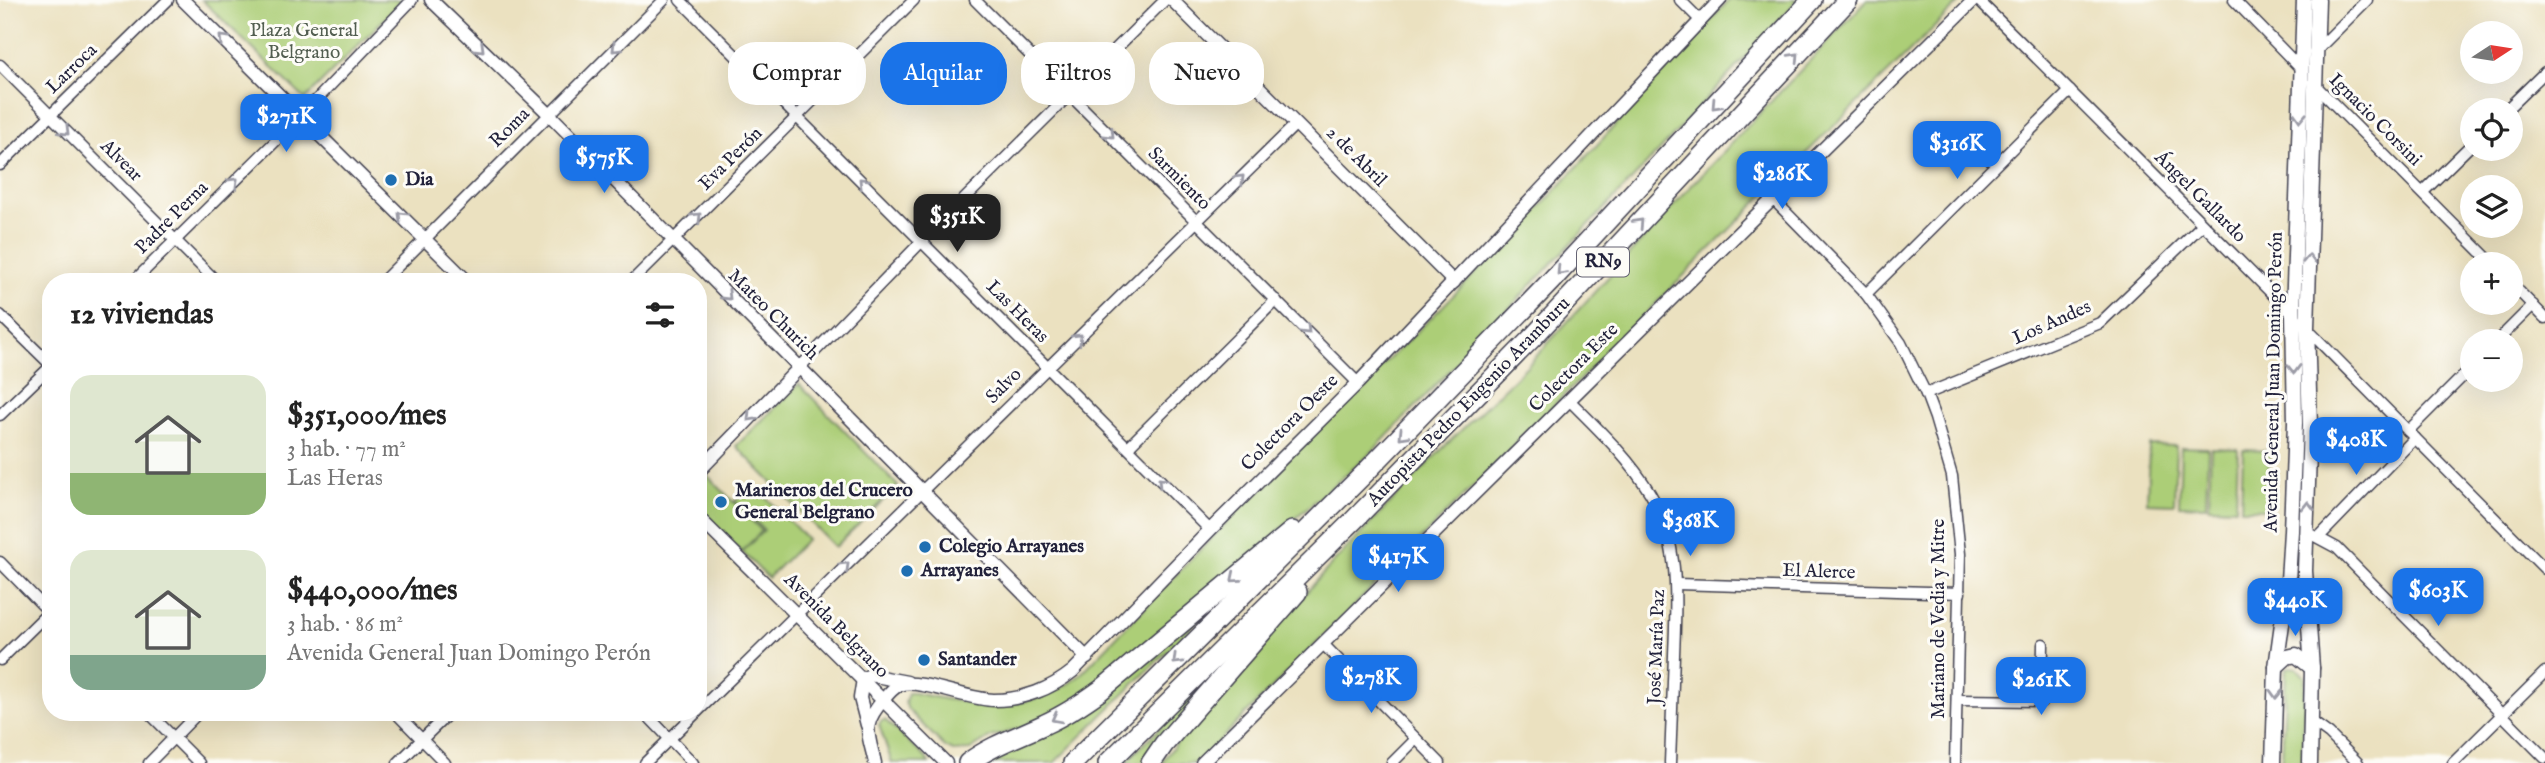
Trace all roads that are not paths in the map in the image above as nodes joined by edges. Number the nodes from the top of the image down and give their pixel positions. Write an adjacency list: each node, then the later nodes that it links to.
1 (169, 0): 33 (street, Larroca)
2 (183, 0): 34 (street, one-way to 2)
3 (412, 0): 34 (street, Padre Perna)
4 (431, 0): 32 (street, Mateo Churich, one-way to 32)
5 (664, 0): 32 (street, Roma, one-way to 32)
6 (680, 0): 35 (street, Las Heras)
7 (914, 0): 35 (street, Eva Perón)
8 (975, 0): 22 (street, Sarmiento)
9 (1165, 0): 21 (street)
10 (1172, 0): 36 (street, 2 de Abril)
11 (1680, 0): 20 (street)
12 (1720, 0): 20 (street, Colectora Oeste)
13 (1812, 0): 77 (highway, Autopista Pedro Eugenio Aramburu / RN9, one-way to 77)
14 (1849, 0): 79 (highway, Autopista Pedro Eugenio Aramburu / RN9, one-way to 14)
15 (1976, 0): 28 (street, Ángel Gallardo); 40 (street, Colectora Este)
16 (2234, 0): 25 (street, Ignacio Corsini)
17 (2304, 0): 25 (main road, Avenida General Juan Domingo Perón)
18 (2318, 0): 23 (main road, Avenida General Juan Domingo Perón)
19 (2367, 0): 23 (street)
20 (1701, 21): 55 (street, Colectora Oeste)
21 (1123, 42)
22 (1021, 46)
23 (2316, 51): 25 (street); 27 (main road, Avenida General Juan Domingo Perón)
24 (0, 65): 33 (street, Alvear)
25 (2301, 69): 27 (street, Ignacio Corsini); 60 (main road, Avenida General Juan Domingo Perón, one-way to 60)
26 (2545, 72): 29 (street)
27 (2314, 84): 39 (street, Ignacio Corsini); 63 (main road, Avenida General Juan Domingo Perón, one-way to 27)
28 (2070, 91): 42 (street, Ángel Gallardo); 56 (street)
29 (2518, 98)
30 (1059, 105): 46 (street)
31 (1081, 105): 41 (street, Sarmiento, one-way to 41)
32 (549, 114): 44 (street, Roma); 45 (street, Mateo Churich)
33 (49, 115): 38 (street, Larroca); 43 (street, Alvear, one-way to 43)
34 (301, 116): 43 (street, Padre Perna, one-way to 34); 44 (street, one-way to 34)
35 (797, 117): 45 (street, Eva Perón, one-way to 35); 46 (street, Las Heras, one-way to 35)
36 (1296, 124): 41 (street, Salvo, one-way to 36); 55 (street, 2 de Abril)
37 (2460, 156): 39 (street)
38 (0, 164)
39 (2423, 192): 47 (street, Ignacio Corsini)
40 (1772, 198): 56 (street, Mariano de Vedia y Mitre); 72 (street, Colectora Este)
41 (1197, 221): 58 (street, Sarmiento); 67 (street, Salvo, one-way to 41)
42 (2202, 225): 60 (street, Ángel Gallardo); 71 (street, Los Andes)
43 (175, 239): 48 (street, Padre Perna); 49 (street, Alvear)
44 (425, 239): 50 (street, Roma); 51 (street)
45 (673, 241): 52 (street, Eva Perón); 53 (street, Mateo Churich, one-way to 53)
46 (922, 241): 66 (street); 67 (street, Las Heras)
47 (2481, 252)
48 (142, 273)
49 (208, 273)
50 (391, 273)
51 (459, 273)
52 (640, 273)
53 (705, 273)
54 (707, 275): 66 (street, Mateo Churich, one-way to 66)
55 (1454, 282): 70 (street, Colectora Oeste)
56 (1866, 294): 71 (street, Mariano de Vedia y Mitre)
57 (2523, 295): 59 (street)
58 (1276, 300): 70 (street, Sarmiento, one-way to 70); 75 (street)
59 (2533, 305): 62 (street); 64 (street)
60 (2293, 313): 63 (street, Ángel Gallardo); 94 (main road, Avenida General Juan Domingo Perón, one-way to 94)
61 (0, 315): 65 (street)
62 (2545, 318)
63 (2307, 327): 74 (street, Ángel Gallardo); 82 (main road, Avenida General Juan Domingo Perón, one-way to 63)
64 (2509, 329)
65 (42, 356)
66 (799, 368): 76 (street, one-way to 76); 78 (street, Mateo Churich)
67 (1048, 368): 75 (street, Las Heras); 78 (street, Salvo)
68 (42, 374): 73 (street)
69 (2460, 380): 74 (street)
70 (1358, 383): 81 (street, Colectora Oeste)
71 (1926, 394): 86 (street, Mariano de Vedia y Mitre)
72 (1569, 400): 85 (street, José María Paz); 91 (street, Colectora Este)
73 (0, 415)
74 (2411, 434): 82 (street); 84 (street, Ángel Gallardo)
75 (1128, 447): 81 (street, Las Heras, one-way to 75)
76 (707, 463)
77 (1364, 474): 124 (highway, one-way to 124); 125 (highway, Autopista Pedro Eugenio Aramburu / RN9, one-way to 125)
78 (921, 492): 88 (street, Salvo, one-way to 78); 92 (street, Mateo Churich)
79 (1354, 520): 126 (highway, Autopista Pedro Eugenio Aramburu / RN9); 127 (highway)
80 (707, 526): 88 (street, Avenida Belgrano)
81 (1210, 530): 92 (street, Colectora Oeste)
82 (2313, 535): 95 (main road, Avenida General Juan Domingo Perón); 102 (street)
83 (0, 562): 87 (street)
84 (2545, 569)
85 (1677, 584): 86 (street, El Alerce); 131 (street, José María Paz)
86 (1960, 593): 100 (street, Mariano de Vedia y Mitre)
87 (42, 604)
88 (797, 614): 97 (street, Avenida Belgrano); 101 (street, Salvo)
89 (42, 620): 93 (street)
90 (2043, 644): 100 (street)
91 (1324, 645): 112 (street); 128 (street, Colectora Este)
92 (1087, 658): 98 (street, Colectora Oeste)
93 (0, 660)
94 (2276, 667): 95 (main road); 133 (main road, Avenida General Juan Domingo Perón, one-way to 133)
95 (2312, 668): 109 (main road, Avenida General Juan Domingo Perón)
96 (2545, 672): 102 (street)
97 (863, 680): 98 (street, Colectora Oeste); 99 (street, Avenida Belgrano); 110 (street)
98 (912, 683): 99 (street)
99 (884, 699): 110 (street); 123 (street, Avenida Belgrano)
100 (1958, 700): 132 (street, Mariano de Vedia y Mitre)
101 (707, 703)
102 (2502, 715): 115 (street); 136 (street)
103 (157, 721): 111 (street)
104 (190, 721): 111 (street)
105 (404, 721): 113 (street)
106 (441, 721): 113 (street)
107 (652, 721): 114 (street)
108 (689, 721): 114 (street, Salvo)
109 (2311, 721): 134 (main road, Avenida General Juan Domingo Perón); 135 (street)
110 (867, 725): 122 (street)
111 (173, 738): 116 (street); 117 (street)
112 (1416, 739): 129 (street); 130 (street)
113 (422, 740): 118 (street); 119 (street)
114 (670, 740): 120 (street, Salvo); 121 (street)
115 (2545, 758)
116 (149, 763)
117 (199, 763)
118 (398, 763)
119 (445, 763)
120 (645, 763)
121 (693, 763)
122 (875, 763)
123 (946, 763)
124 (968, 763)
125 (1073, 763)
126 (1108, 763)
127 (1151, 763)
128 (1202, 763)
129 (1392, 763)
130 (1440, 763)
131 (1670, 763)
132 (1955, 763)
133 (2273, 763)
134 (2310, 763)
135 (2358, 763)
136 (2453, 763)

